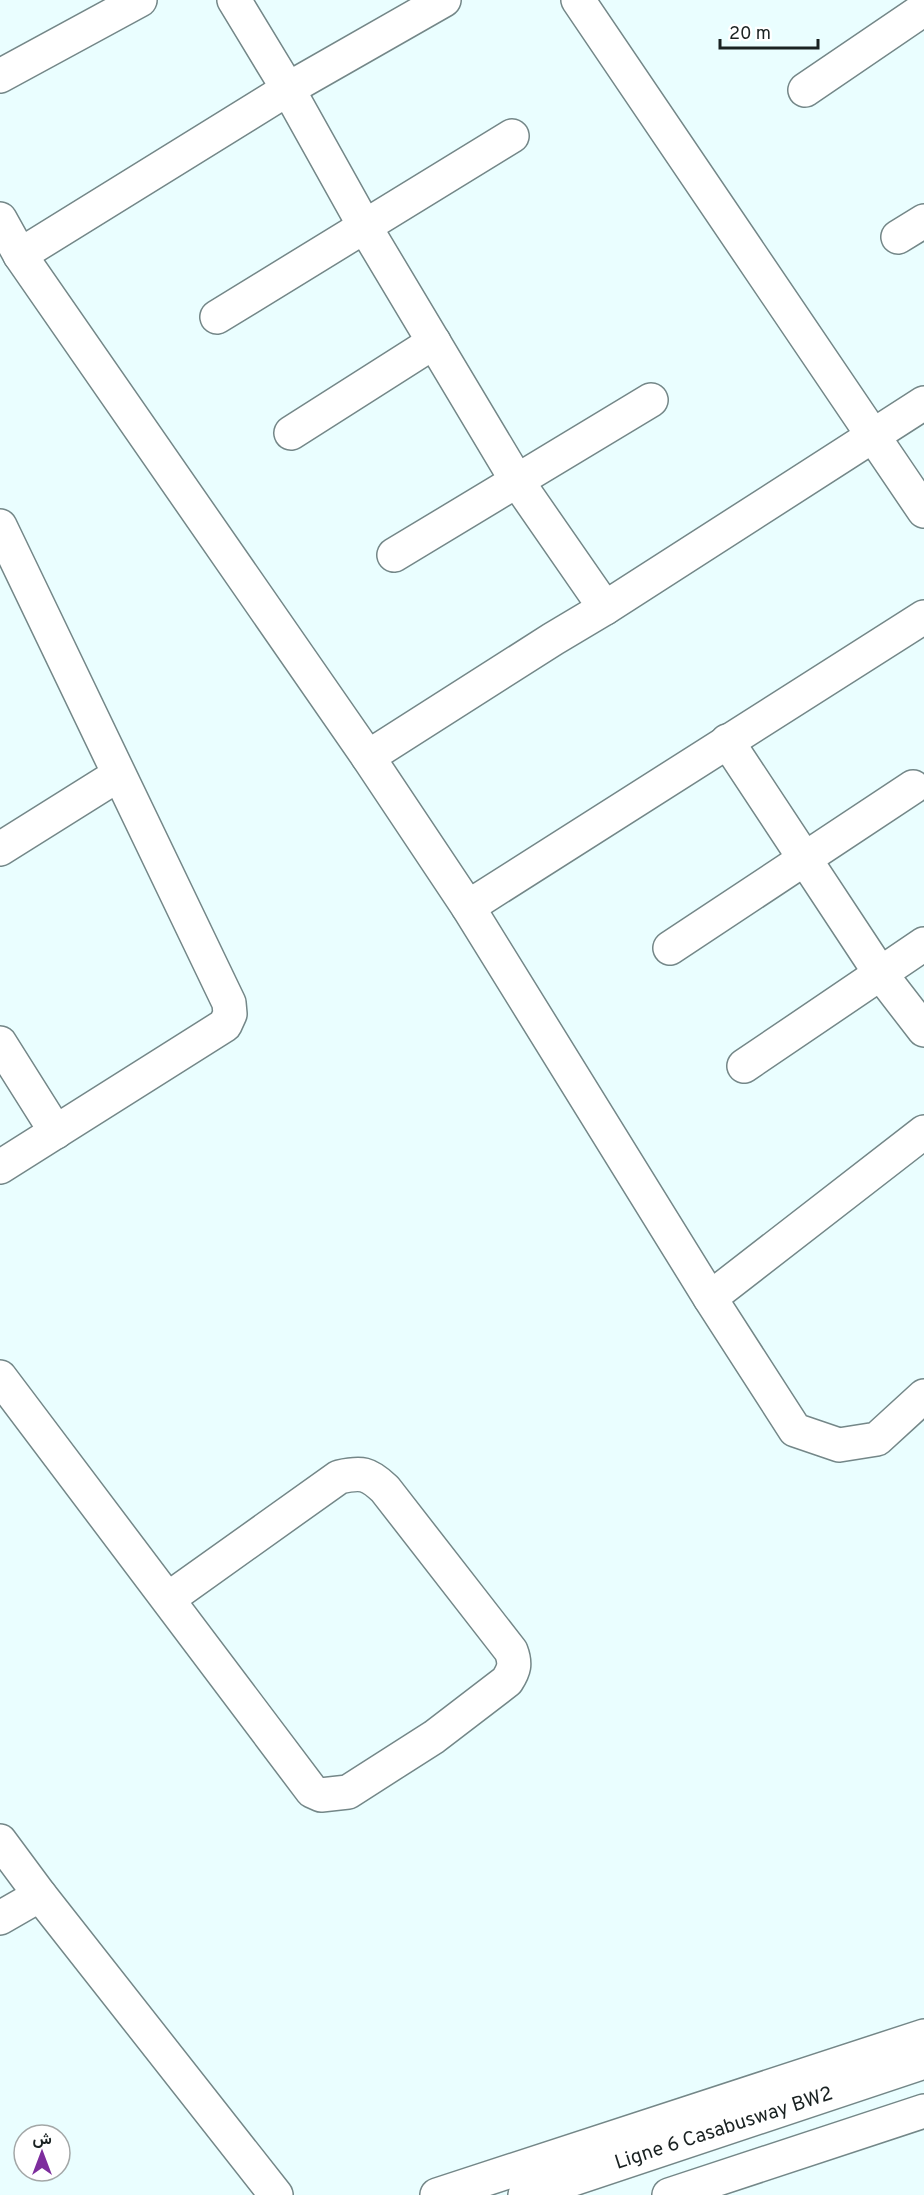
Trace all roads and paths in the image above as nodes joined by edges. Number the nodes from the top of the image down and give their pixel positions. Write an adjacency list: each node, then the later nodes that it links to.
1 (140, 0): 6 (street)
2 (234, 0): 7 (street)
3 (444, 0): 7 (street)
4 (578, 0): 18 (street)
5 (924, 9): 8 (street)
6 (0, 76)
7 (288, 89): 11 (street); 12 (street)
8 (805, 90)
9 (512, 136): 11 (street)
10 (0, 219): 12 (street)
11 (365, 227): 13 (street); 14 (street)
12 (20, 255): 26 (street)
13 (217, 317)
14 (434, 342): 17 (street); 19 (street)
15 (651, 400): 19 (street)
16 (924, 404): 18 (street)
17 (291, 433)
18 (873, 436): 20 (street); 23 (street)
19 (517, 481): 22 (street); 23 (street)
20 (924, 511)
21 (0, 526): 27 (street)
22 (394, 555)
23 (605, 608): 26 (street)
24 (924, 617): 25 (street)
25 (727, 741): 30 (street); 31 (street)
26 (368, 757): 31 (street)
27 (118, 774): 29 (street); 38 (street)
28 (913, 788): 30 (street)
29 (0, 849)
30 (804, 859): 33 (street); 34 (street)
31 (468, 907): 41 (street)
32 (924, 944): 34 (street)
33 (670, 948)
34 (880, 973): 35 (street); 37 (street)
35 (924, 1030)
36 (0, 1043): 38 (street)
37 (744, 1066)
38 (56, 1132): 40 (street)
39 (924, 1132): 41 (street)
40 (0, 1167)
41 (710, 1298): 43 (street)
42 (0, 1377): 44 (street)
43 (924, 1396)
44 (168, 1599): 44 (street)
45 (0, 1841): 46 (street)
46 (40, 1895): 47 (street); 52 (street)
47 (0, 1918)
48 (924, 2036): 53 (street)
49 (924, 2062): 54 (street, Ligne 6 Casabusway BW2)
50 (924, 2086): 55 (street, Ligne 6 Casabusway BW2)
51 (924, 2111): 56 (street)
52 (276, 2195)
53 (437, 2195)
54 (525, 2195)
55 (596, 2195)
56 (669, 2195)

